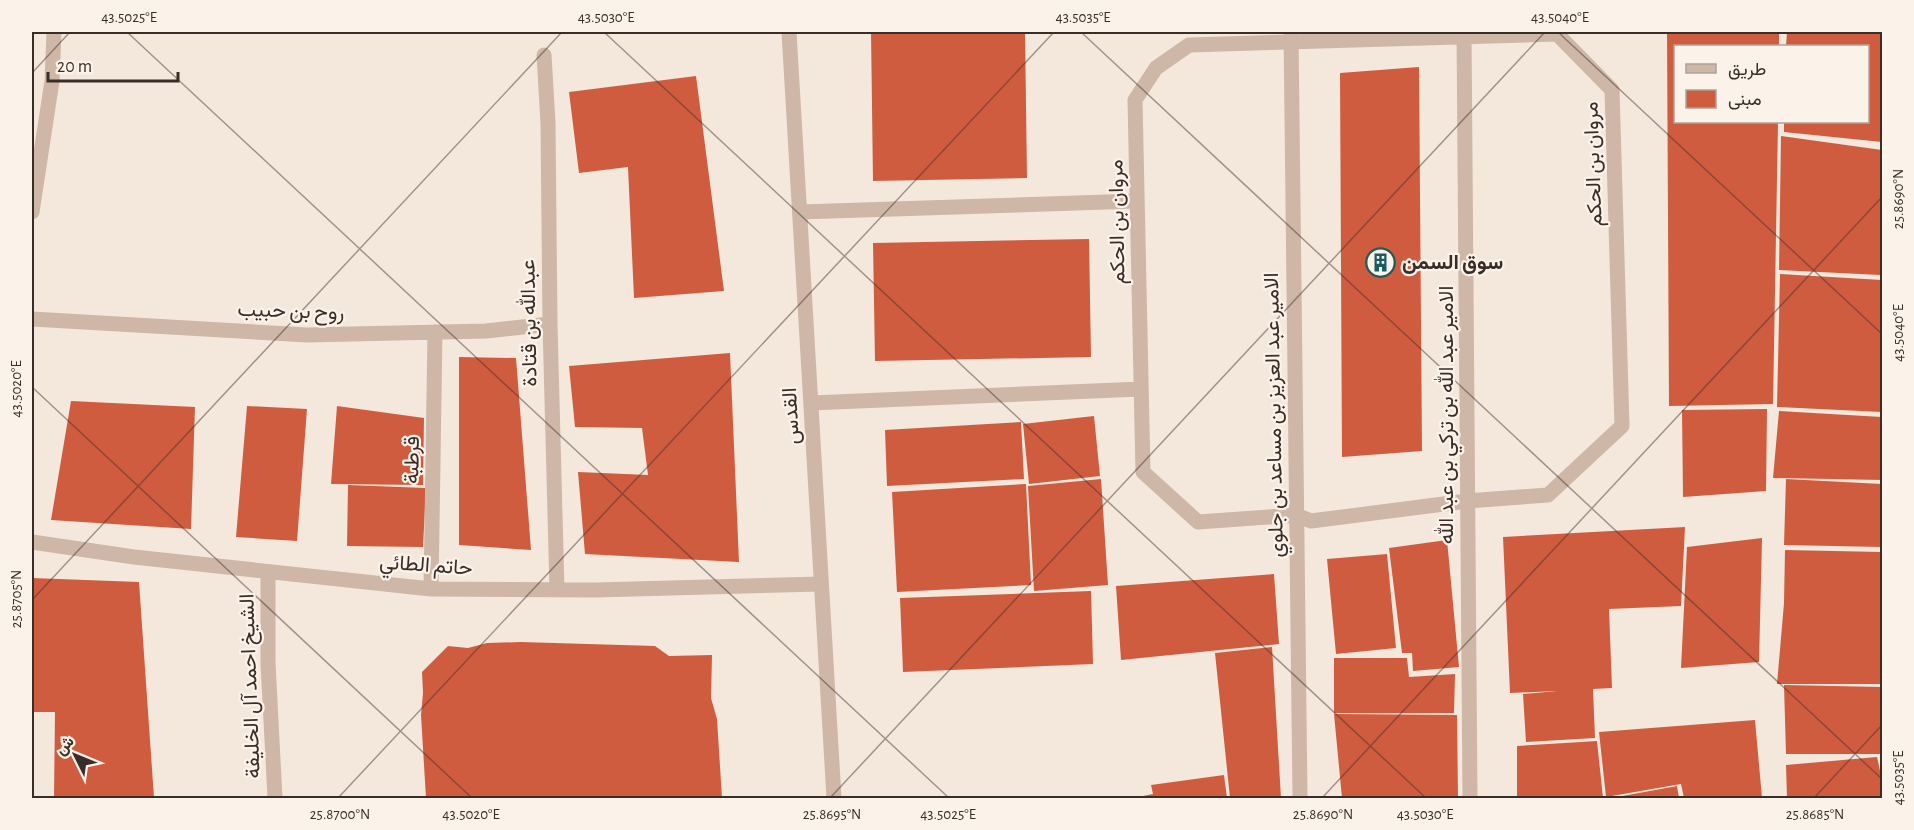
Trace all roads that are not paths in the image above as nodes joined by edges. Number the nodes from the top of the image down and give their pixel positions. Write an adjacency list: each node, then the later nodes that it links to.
1 (54, 32): 7 (street)
2 (789, 32): 8 (street, القدس)
3 (1464, 34): 4 (street, مروان بن الحكم); 14 (street, الامير عبد الله بن تركي بن عبد الله); 14 (street, مروان بن الحكم)
4 (1291, 36): 6 (street, مروان بن الحكم); 15 (street, الامير عبد العزيز بن مساعد بن جلوي)
5 (544, 55): 10 (street, عبدالله بن قتادة)
6 (1137, 201): 8 (street); 12 (street, مروان بن الحكم)
7 (32, 212)
8 (800, 212): 13 (street, القدس)
9 (32, 319): 11 (street, روح بن حبيب)
10 (550, 324): 11 (street, روح بن حبيب); 20 (street, عبدالله بن قتادة)
11 (435, 332): 19 (street, قرطبة)
12 (1141, 389): 13 (street); 15 (street, مروان بن الحكم)
13 (811, 402): 18 (street, القدس)
14 (1467, 501): 15 (street, مروان بن الحكم); 24 (street, الامير عبد الله بن تركي بن عبد الله)
15 (1296, 515): 23 (street, الامير عبد العزيز بن مساعد بن جلوي)
16 (32, 542): 17 (street, حاتم الطائي)
17 (268, 572): 19 (street, حاتم الطائي); 21 (street, الشيخ احمد آل الخليفة)
18 (821, 584): 20 (street, حاتم الطائي); 22 (street, القدس)
19 (431, 589): 20 (street, حاتم الطائي)
20 (557, 590)
21 (275, 798)
22 (834, 798)
23 (1300, 798)
24 (1470, 798)

